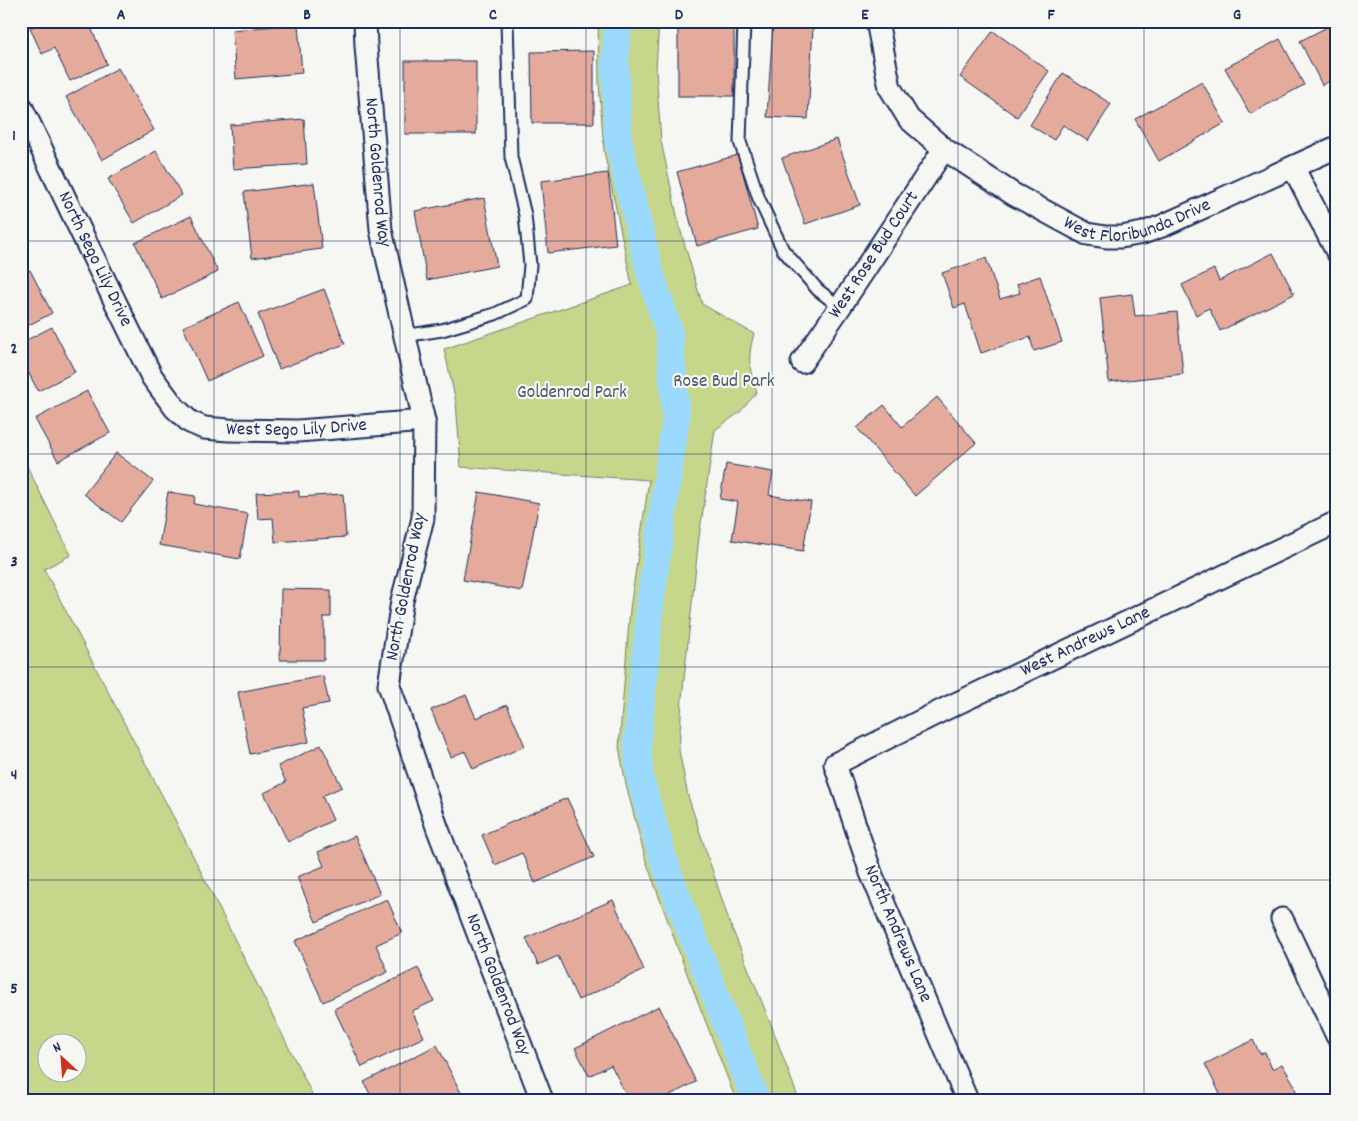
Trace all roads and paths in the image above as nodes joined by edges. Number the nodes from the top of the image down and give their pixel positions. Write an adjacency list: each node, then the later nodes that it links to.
1 (365, 21): 11 (street, North Goldenrod Way)
2 (506, 21): 11 (lane)
3 (744, 21): 10 (lane)
4 (877, 21): 7 (street, West Floribunda Drive)
5 (21, 106): 13 (street, North Sego Lily Drive)
6 (1337, 147): 8 (street, West Floribunda Drive)
7 (944, 149): 8 (street, West Floribunda Drive); 10 (street, West Rose Bud Court)
8 (1293, 167): 9 (street)
9 (1337, 252)
10 (840, 307): 12 (street, West Rose Bud Court)
11 (404, 336): 14 (street, North Goldenrod Way)
12 (802, 362)
13 (176, 408): 14 (street, West Sego Lily Drive)
14 (424, 421): 19 (street, North Goldenrod Way)
15 (1337, 522): 16 (street, West Andrews Lane)
16 (835, 764): 20 (street, North Andrews Lane)
17 (1282, 920): 18 (street)
18 (1337, 1036)
19 (542, 1100)
20 (967, 1100)

